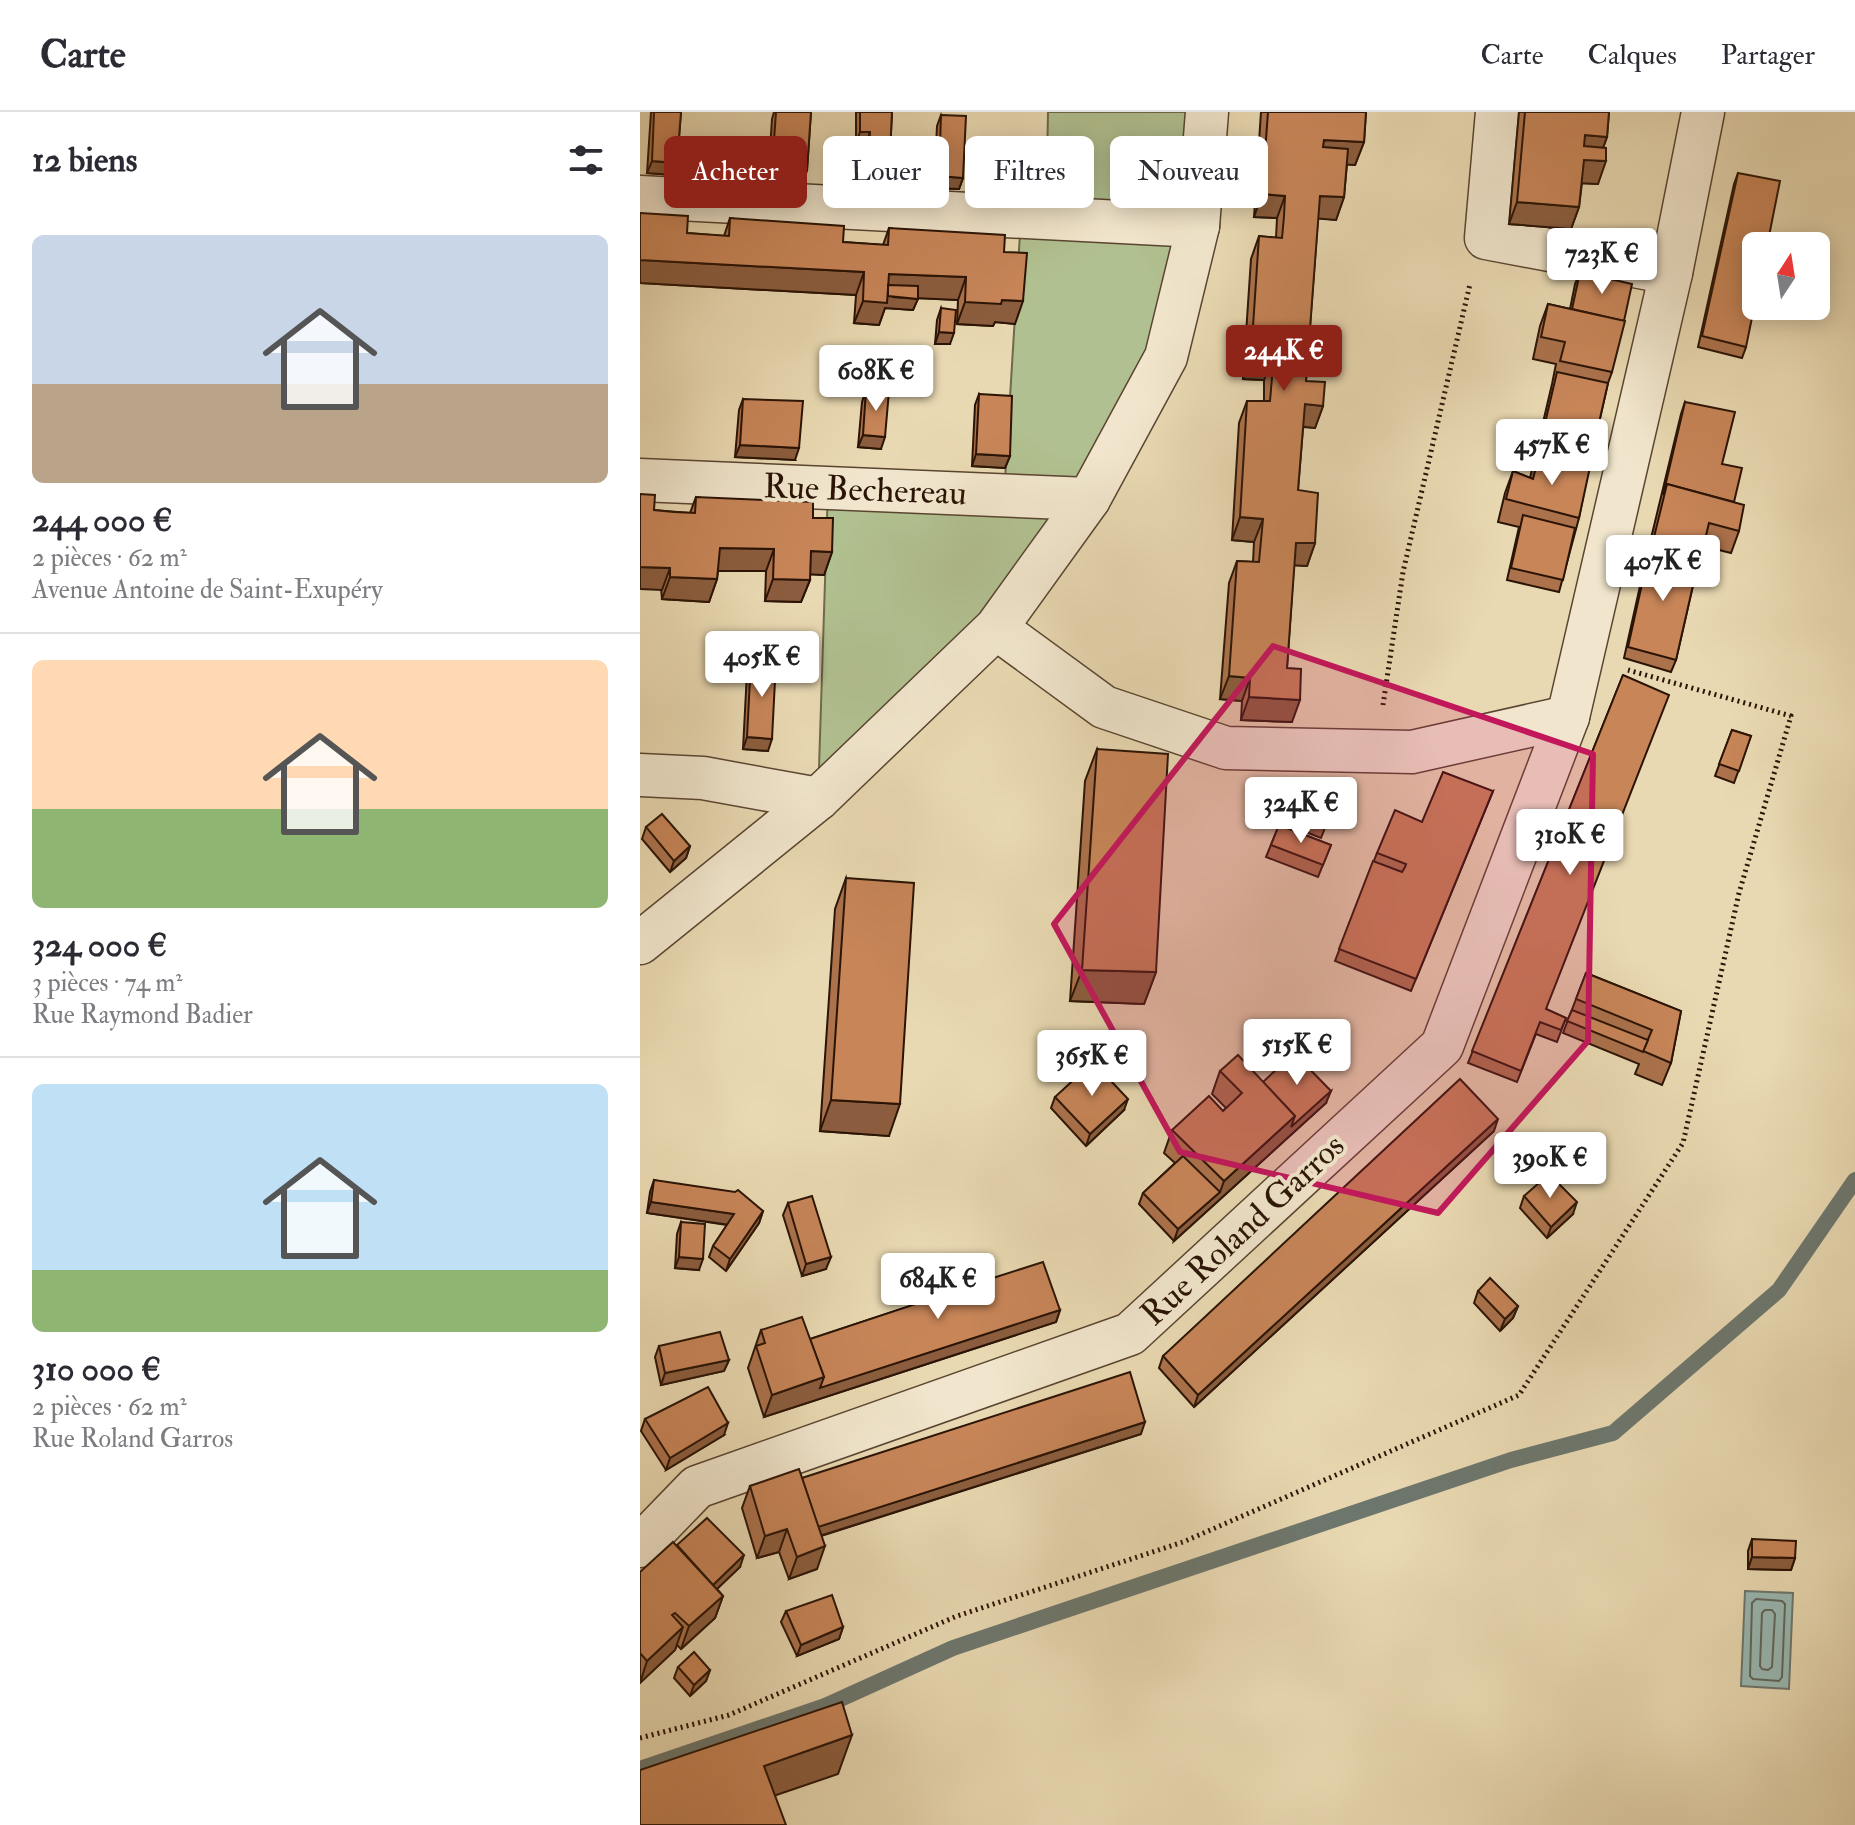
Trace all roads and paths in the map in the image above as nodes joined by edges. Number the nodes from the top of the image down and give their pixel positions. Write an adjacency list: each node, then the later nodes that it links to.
1 (1207, 112): 5 (street)
2 (1497, 112): 6 (street)
3 (1703, 112): 7 (street, Rue Roland Garros)
4 (640, 197): 5 (street)
5 (1198, 226): 9 (street)
6 (1486, 238): 7 (street); 13 (path)
7 (1671, 273): 11 (street, Rue Roland Garros)
8 (640, 480): 9 (street, Rue Bechereau)
9 (1089, 499): 10 (street)
10 (996, 628): 13 (street); 15 (street)
11 (1584, 658): 12 (street, Rue Roland Garros); 18 (path)
12 (1568, 717): 13 (street); 17 (street, Rue Roland Garros)
13 (1376, 752)
14 (640, 775): 15 (street)
15 (818, 799): 16 (street)
16 (640, 943)
17 (640, 1546)
18 (640, 1738)

